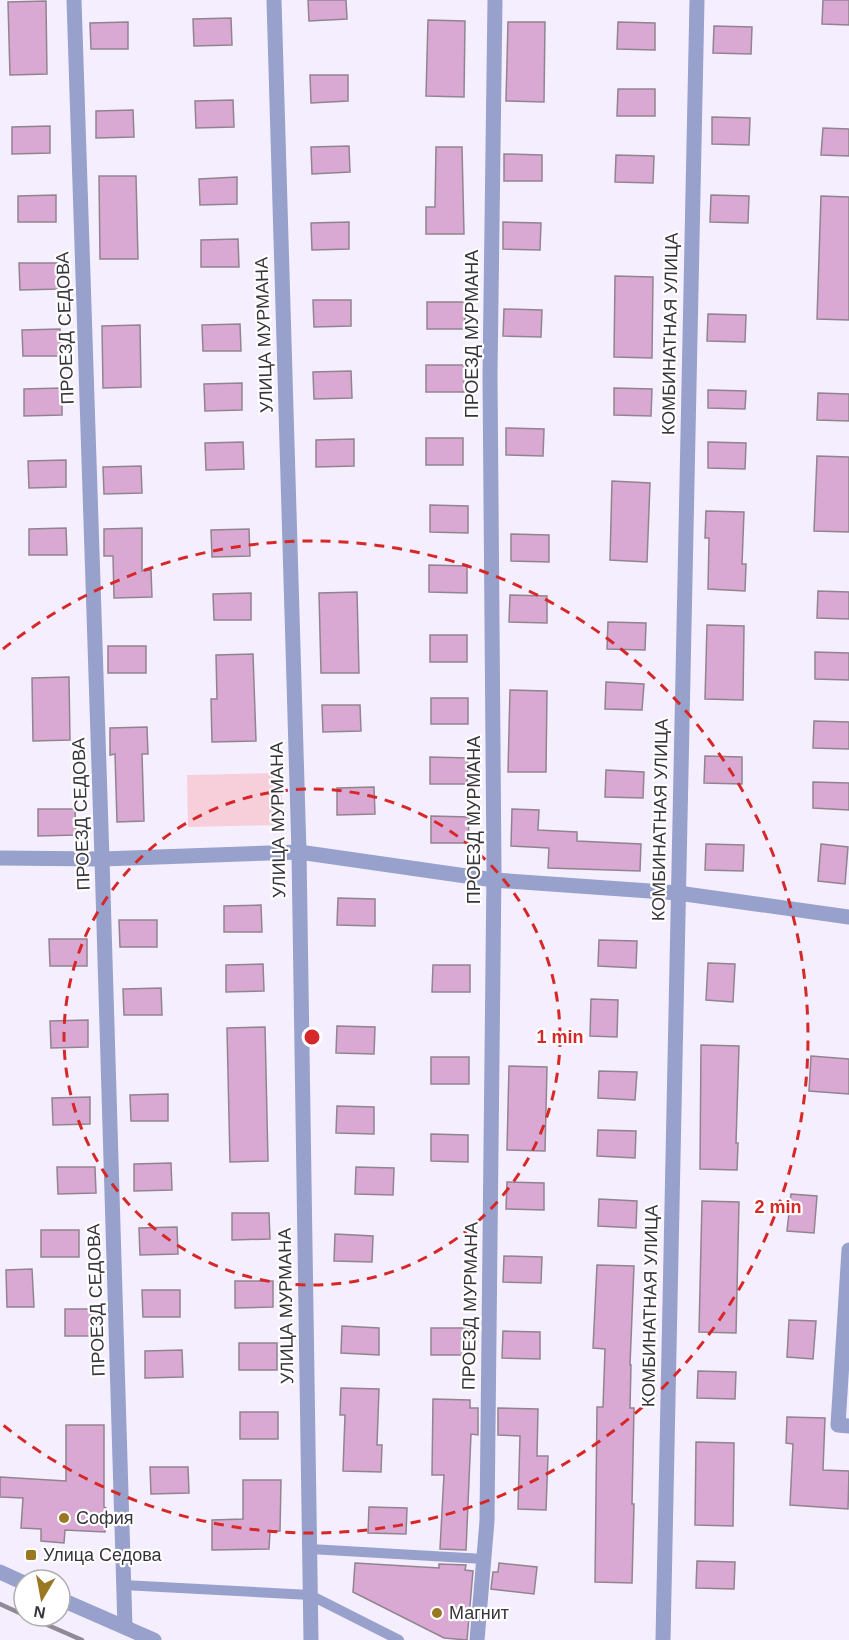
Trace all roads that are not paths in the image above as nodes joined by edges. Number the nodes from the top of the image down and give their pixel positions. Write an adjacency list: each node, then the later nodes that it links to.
1 (74, 0): 7 (street, ПРОЕЗД СЕДОВА)
2 (274, 0): 5 (street, УЛИЦА МУРМАНА)
3 (495, 0): 8 (street, ПРОЕЗД МУРМАНА)
4 (697, 0): 9 (street, КОМБИНАТНАЯ УЛИЦА)
5 (299, 852): 7 (street); 8 (street); 13 (street, УЛИЦА МУРМАНА)
6 (0, 858): 7 (street)
7 (102, 859): 15 (street, ПРОЕЗД СЕДОВА)
8 (494, 880): 9 (street); 14 (street, ПРОЕЗД МУРМАНА)
9 (678, 893): 10 (street); 23 (street, КОМБИНАТНАЯ УЛИЦА)
10 (849, 917)
11 (849, 1250): 12 (street)
12 (849, 1426)
13 (310, 1549): 14 (lane); 16 (street, УЛИЦА МУРМАНА)
14 (484, 1559): 22 (street, ПРОЕЗД МУРМАНА)
15 (123, 1585): 16 (lane); 18 (street, ПРОЕЗД СЕДОВА)
16 (310, 1595): 20 (street, УЛИЦА МУРМАНА); 21 (lane)
17 (72, 1604): 18 (street)
18 (124, 1627): 19 (street)
19 (154, 1640)
20 (311, 1640)
21 (399, 1640)
22 (477, 1640)
23 (663, 1640)

